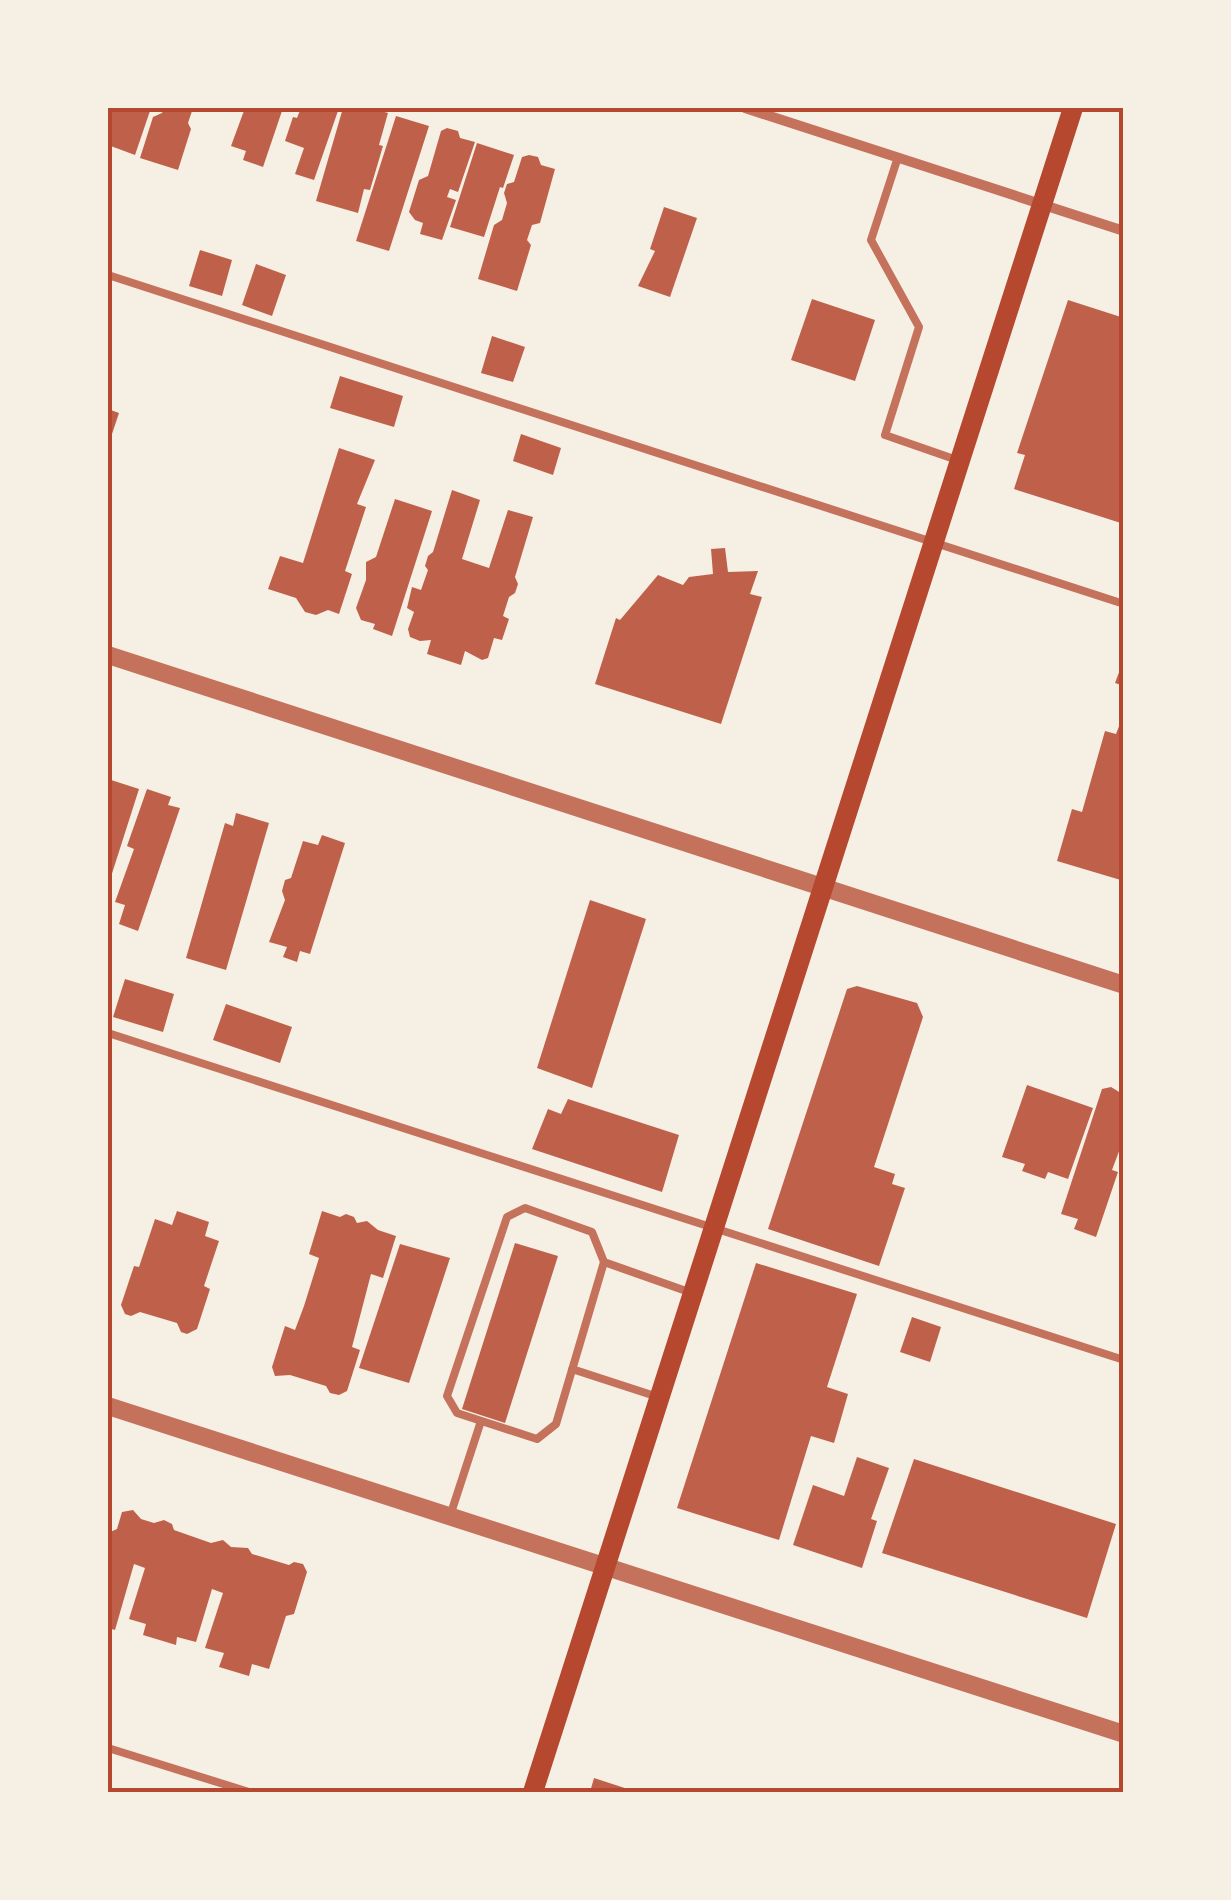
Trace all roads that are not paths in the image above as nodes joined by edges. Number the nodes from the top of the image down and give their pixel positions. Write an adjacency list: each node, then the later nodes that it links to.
1 (745, 108): 3 (street)
2 (1072, 108): 4 (main road)
3 (898, 157): 4 (street); 7 (lane)
4 (1042, 204): 5 (street); 7 (main road)
5 (1124, 230)
6 (108, 274): 8 (lane)
7 (959, 461): 8 (main road)
8 (933, 542): 9 (lane); 11 (main road)
9 (1124, 604)
10 (108, 656): 11 (street)
11 (822, 889): 12 (street); 14 (main road)
12 (1124, 985)
13 (108, 1033): 14 (lane)
14 (713, 1230): 16 (main road); 17 (lane)
15 (604, 1262): 16 (lane); 18 (lane); 21 (lane)
16 (693, 1294): 19 (main road)
17 (1124, 1360)
18 (572, 1369): 19 (lane); 21 (lane)
19 (660, 1398): 23 (main road)
20 (108, 1406): 22 (street)
21 (481, 1420): 22 (lane)
22 (450, 1516): 23 (street)
23 (606, 1566): 24 (street); 27 (main road)
24 (1124, 1734)
25 (108, 1748): 26 (lane)
26 (249, 1792)
27 (533, 1792)

